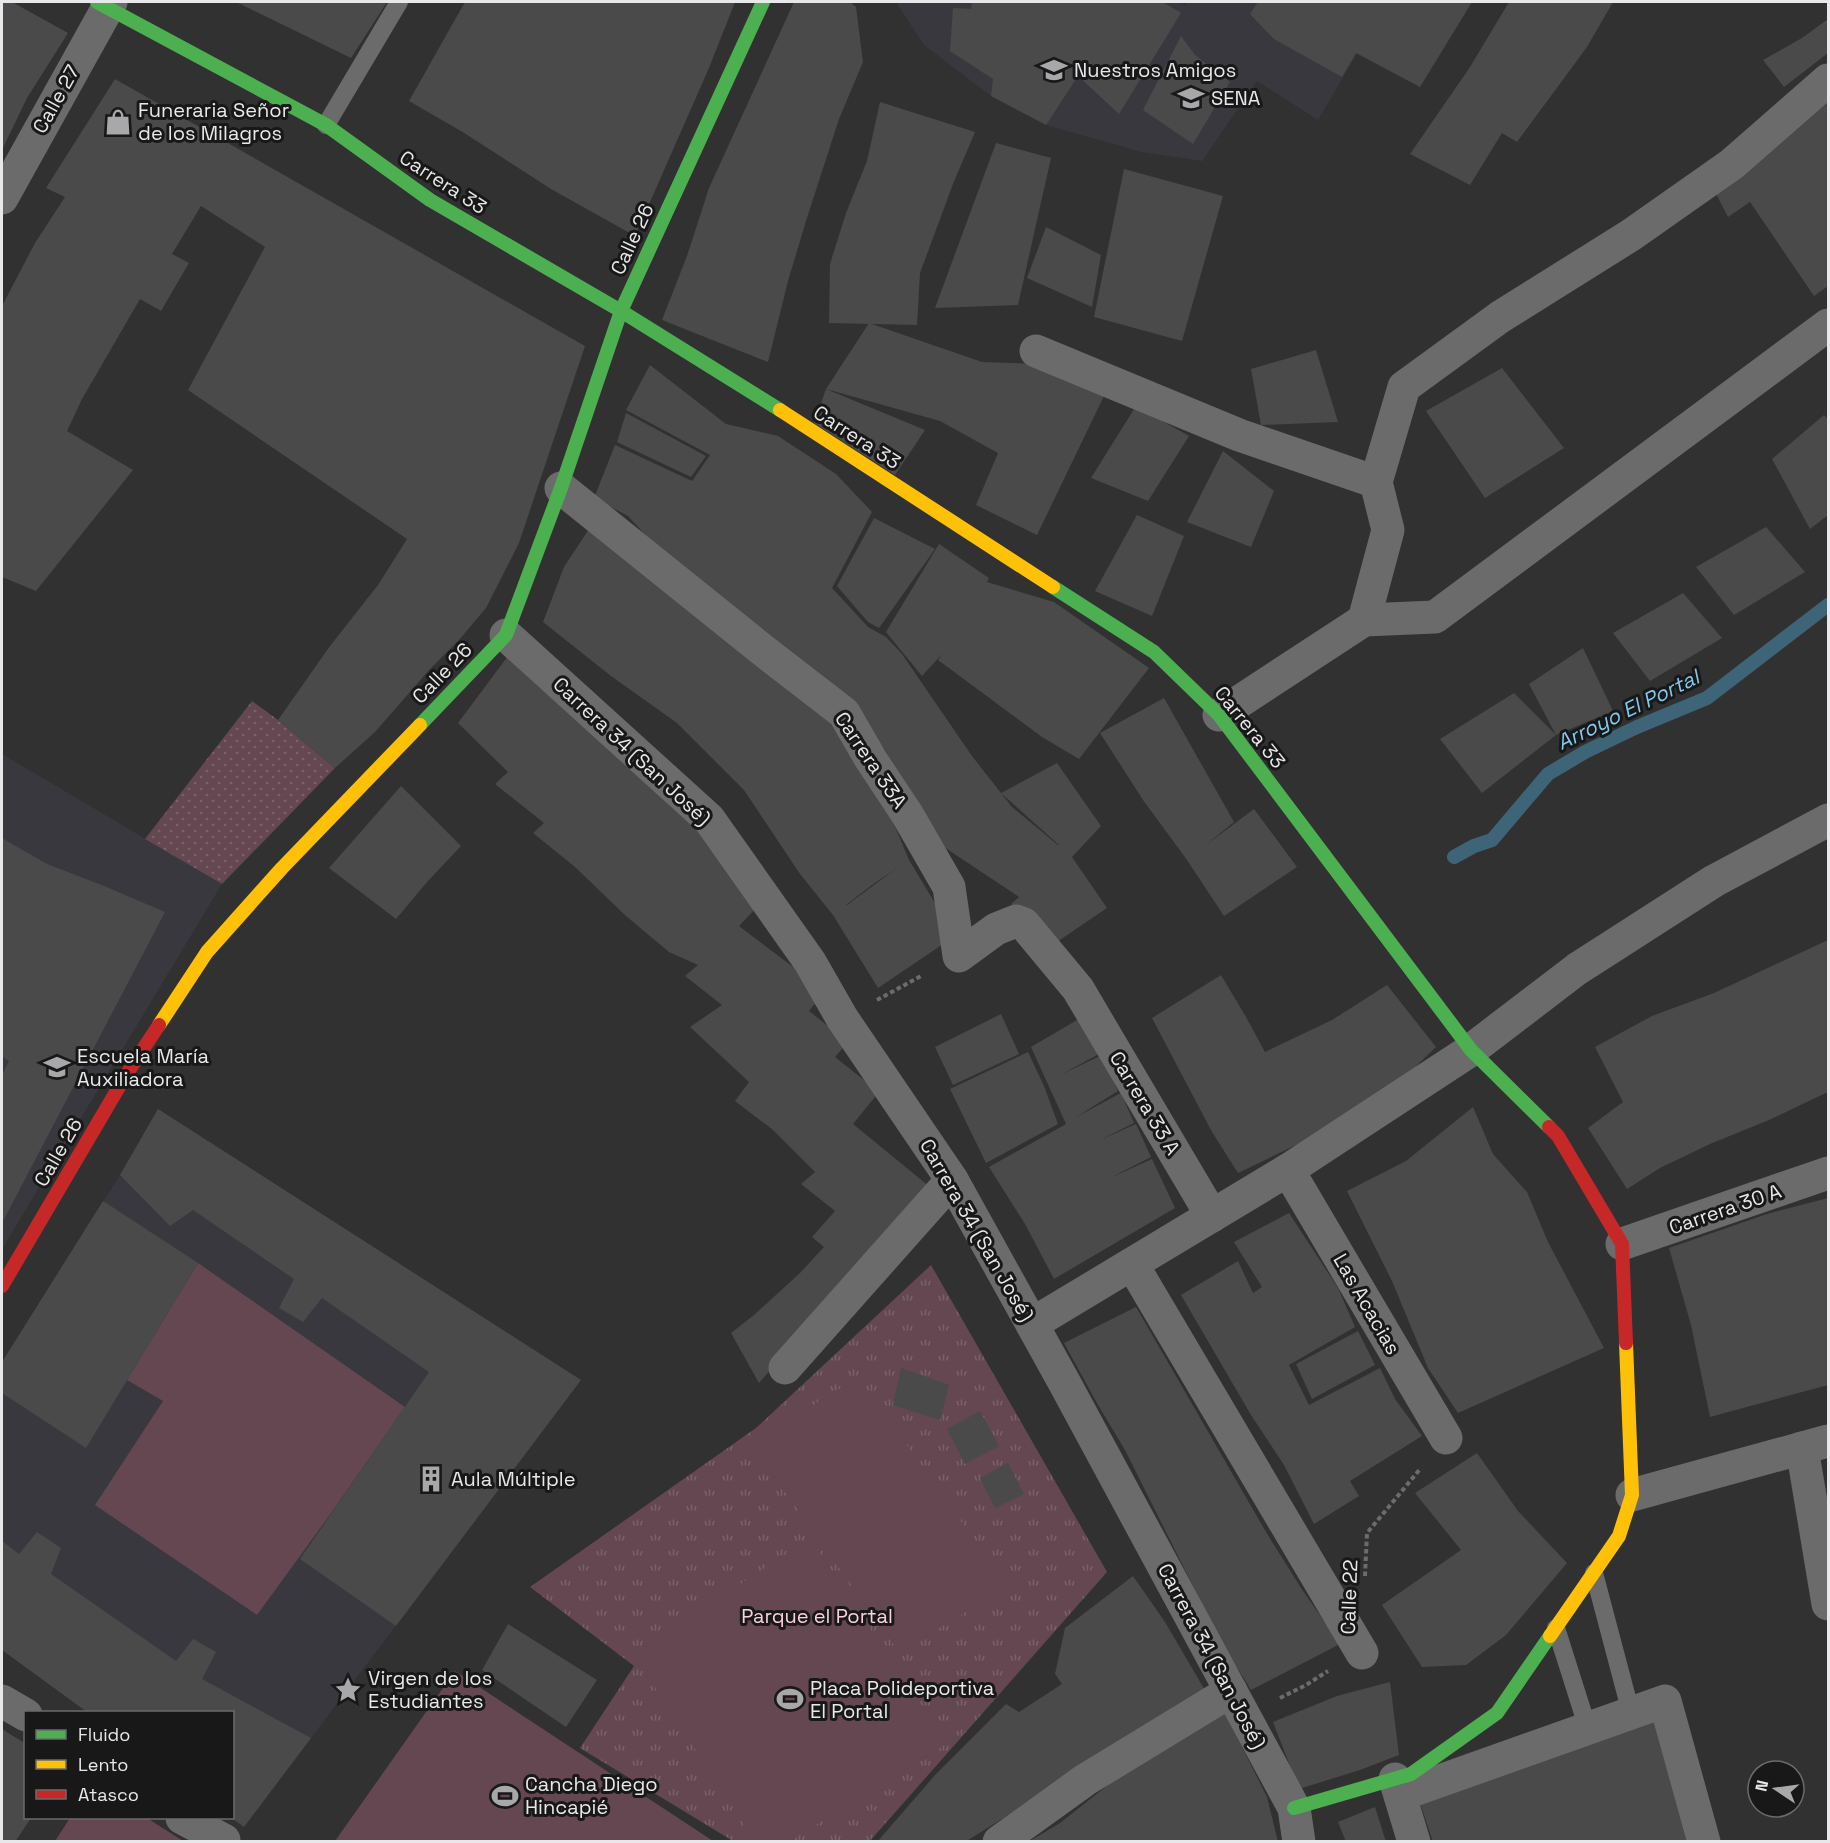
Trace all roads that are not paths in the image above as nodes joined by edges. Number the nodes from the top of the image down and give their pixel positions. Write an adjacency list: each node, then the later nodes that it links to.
1 (399, 2): 5 (lane)
2 (763, 2): 7 (street, Calle 26)
3 (105, 3): 5 (street, Carrera 33); 6 (street, Calle 27)
4 (1828, 80): 10 (street)
5 (326, 125): 7 (street, Carrera 33)
6 (2, 198)
7 (621, 311): 11 (street, Calle 26); 14 (street, Carrera 33)
8 (1828, 325): 12 (street)
9 (1036, 351): 10 (street)
10 (1376, 482): 12 (street)
11 (561, 488): 13 (street, Calle 26); 16 (street, Carrera 33A)
12 (1364, 620): 14 (street)
13 (506, 635): 20 (street, Carrera 34 (San José)); 24 (street, Calle 26)
14 (1220, 715): 17 (street, Carrera 33)
15 (1828, 820): 17 (street)
16 (1078, 989): 21 (street, Carrera 33 A)
17 (1471, 1050): 18 (street); 22 (street, Carrera 33)
18 (1288, 1170): 21 (street); 27 (street, Las Acacias)
19 (1828, 1173): 22 (street, Carrera 30 A)
20 (952, 1180): 25 (street, Carrera 34 (San José)); 26 (street)
21 (1212, 1216): 23 (street)
22 (1622, 1244): 29 (street)
23 (1132, 1264): 25 (street); 33 (street)
24 (2, 1286)
25 (1032, 1324): 35 (street, Carrera 34 (San José))
26 (785, 1368)
27 (1446, 1438)
28 (1816, 1445): 29 (street); 31 (street)
29 (1632, 1495): 30 (street)
30 (1594, 1573): 32 (street); 36 (lane)
31 (1828, 1604)
32 (1556, 1628): 38 (lane); 39 (street)
33 (1362, 1653)
34 (2, 1701): 37 (street)
35 (1238, 1703): 40 (street, Carrera 34 (San José)); 43 (street)
36 (1631, 1713): 38 (street); 46 (street)
37 (24, 1714)
38 (1588, 1729): 39 (street)
39 (1398, 1787): 40 (street); 45 (street)
40 (1294, 1808): 44 (street, Carrera 34 (San José))
41 (184, 1819): 42 (street)
42 (224, 1840)
43 (999, 1842)
44 (1299, 1842)
45 (1414, 1842)
46 (1704, 1842)

